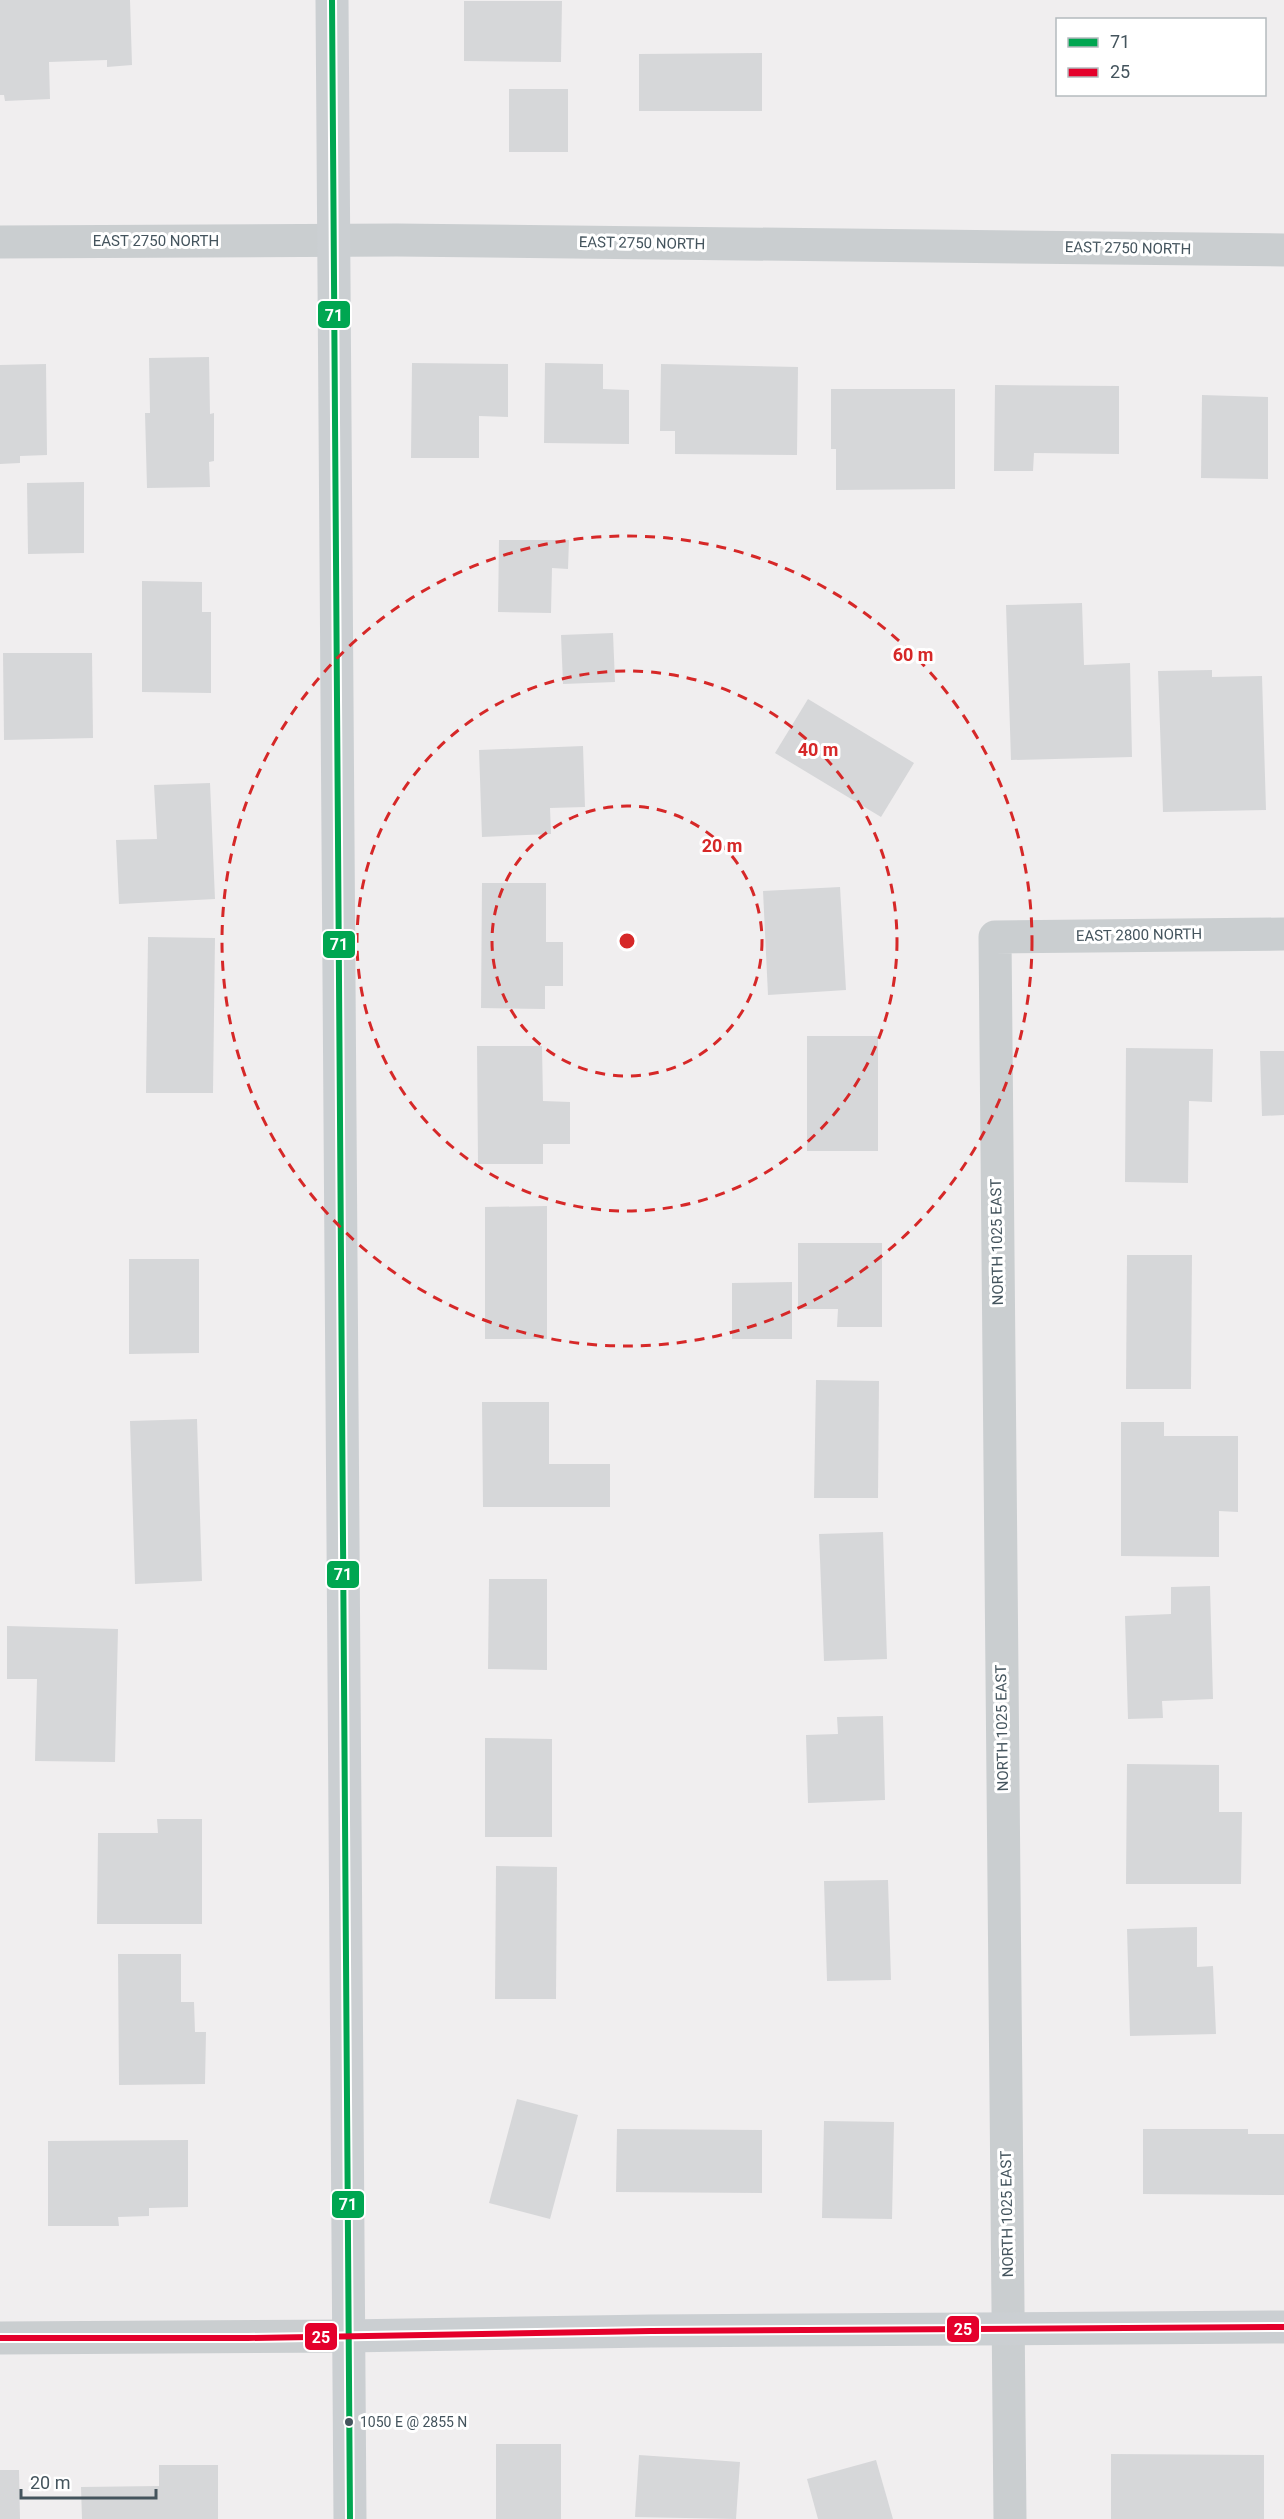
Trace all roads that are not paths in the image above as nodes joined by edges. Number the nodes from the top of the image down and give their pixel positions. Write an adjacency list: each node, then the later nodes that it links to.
1 (332, 0): 2 (main road)
2 (333, 240): 3 (street, EAST 2750 NORTH); 4 (street, EAST 2750 NORTH); 9 (main road)
3 (0, 242)
4 (1284, 250)
5 (1284, 934): 6 (street, EAST 2800 NORTH)
6 (995, 937): 8 (street, NORTH 1025 EAST)
7 (1284, 2327): 8 (main road)
8 (1008, 2329): 9 (main road); 12 (street, NORTH 1025 EAST)
9 (348, 2336): 10 (street); 11 (main road)
10 (0, 2338)
11 (350, 2519)
12 (1010, 2519)

